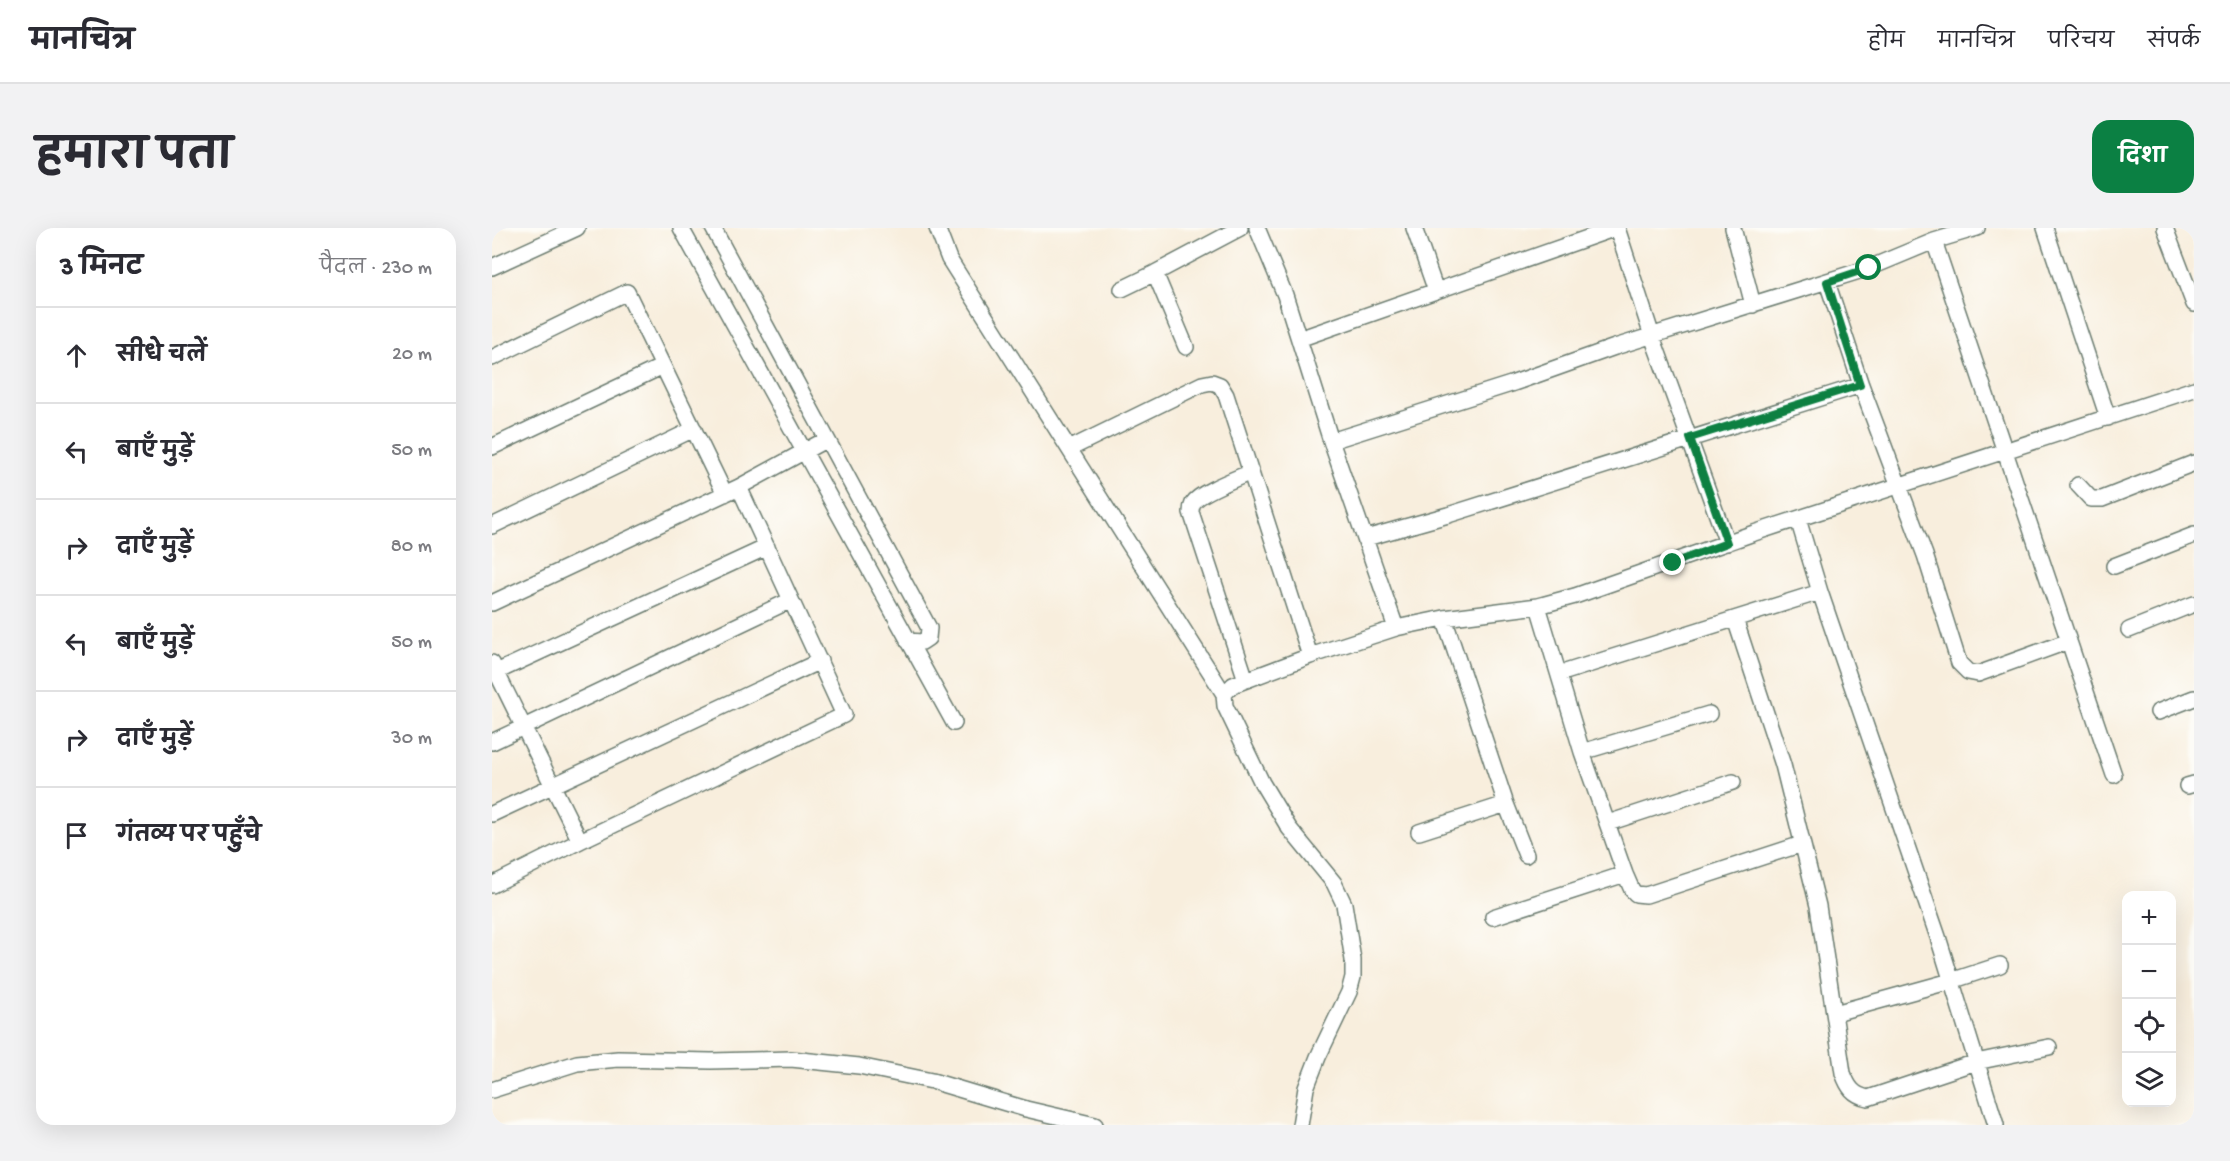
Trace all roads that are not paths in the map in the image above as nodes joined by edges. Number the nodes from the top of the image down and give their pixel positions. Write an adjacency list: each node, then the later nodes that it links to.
1 (577, 228): 14 (street)
2 (681, 228): 36 (street)
3 (713, 228): 31 (street)
4 (937, 228): 34 (street)
5 (1240, 228): 15 (street)
6 (1257, 228): 22 (street)
7 (1414, 228): 18 (street)
8 (1617, 228): 18 (street); 21 (street)
9 (1733, 228): 19 (street)
10 (1977, 228): 13 (street)
11 (2045, 228): 28 (street)
12 (2165, 228): 20 (street)
13 (1934, 241): 16 (street); 35 (street)
14 (492, 266)
15 (1155, 273): 17 (street); 23 (street)
16 (1827, 282): 19 (street); 26 (street)
17 (1122, 289)
18 (1436, 291): 22 (street)
19 (1754, 304): 21 (street)
20 (2194, 304)
21 (1652, 336): 30 (street); 32 (street)
22 (1299, 339): 32 (street)
23 (1186, 347)
24 (492, 358): 25 (street)
25 (663, 366): 29 (street); 33 (street)
26 (1860, 385): 30 (street); 40 (street)
27 (2194, 389): 28 (street)
28 (2108, 418): 35 (street)
29 (694, 429): 41 (street); 43 (street)
30 (1690, 438): 45 (street); 46 (street)
31 (827, 439): 36 (street); 58 (street)
32 (1331, 441): 45 (street)
33 (492, 447)
34 (1069, 449): 38 (street); 65 (street)
35 (2006, 452): 40 (street); 59 (street)
36 (804, 453): 41 (street); 58 (street)
37 (2194, 463): 39 (street)
38 (1251, 472): 60 (street); 64 (street)
39 (2078, 485)
40 (1900, 487): 42 (street); 59 (street)
41 (732, 490): 47 (street); 51 (street)
42 (1798, 519): 46 (street); 49 (street)
43 (492, 526)
44 (2194, 535): 48 (street)
45 (1366, 538): 56 (street)
46 (1727, 543): 53 (street)
47 (767, 547): 50 (street); 62 (street)
48 (2114, 566)
49 (1820, 592): 55 (street); 87 (street)
50 (791, 600): 61 (street); 70 (street)
51 (492, 603)
52 (2194, 604): 57 (street)
53 (1538, 606): 54 (street); 63 (street)
54 (1444, 618): 56 (street); 76 (street)
55 (1735, 619): 63 (street); 81 (street)
56 (1396, 628): 60 (street)
57 (2129, 630)
58 (908, 641): 69 (street)
59 (2069, 641): 73 (street)
60 (1310, 656): 64 (street)
61 (820, 661): 75 (street); 80 (street)
62 (494, 670): 70 (street)
63 (1559, 674): 72 (street)
64 (1246, 680): 65 (street)
65 (1224, 694): 93 (street)
66 (2194, 699): 67 (street)
67 (2158, 712)
68 (1709, 714): 72 (street)
69 (954, 723)
70 (524, 727): 71 (street); 75 (street)
71 (492, 742)
72 (1582, 752): 78 (street)
73 (2114, 775)
74 (1733, 782): 78 (street)
75 (553, 786): 77 (street); 80 (street)
76 (1506, 804): 79 (street); 82 (street)
77 (492, 814)
78 (1608, 823): 83 (street)
79 (1419, 832)
80 (580, 841): 84 (street)
81 (1803, 844): 83 (street); 88 (street)
82 (1526, 855)
83 (1625, 874): 85 (street)
84 (492, 885)
85 (1493, 917)
86 (2000, 965): 87 (street)
87 (1951, 981): 88 (street); 90 (street)
88 (1834, 1013): 90 (street)
89 (2049, 1047): 90 (street)
90 (1976, 1062): 94 (street)
91 (492, 1090): 92 (street)
92 (1095, 1125)
93 (1300, 1125)
94 (1996, 1125)

